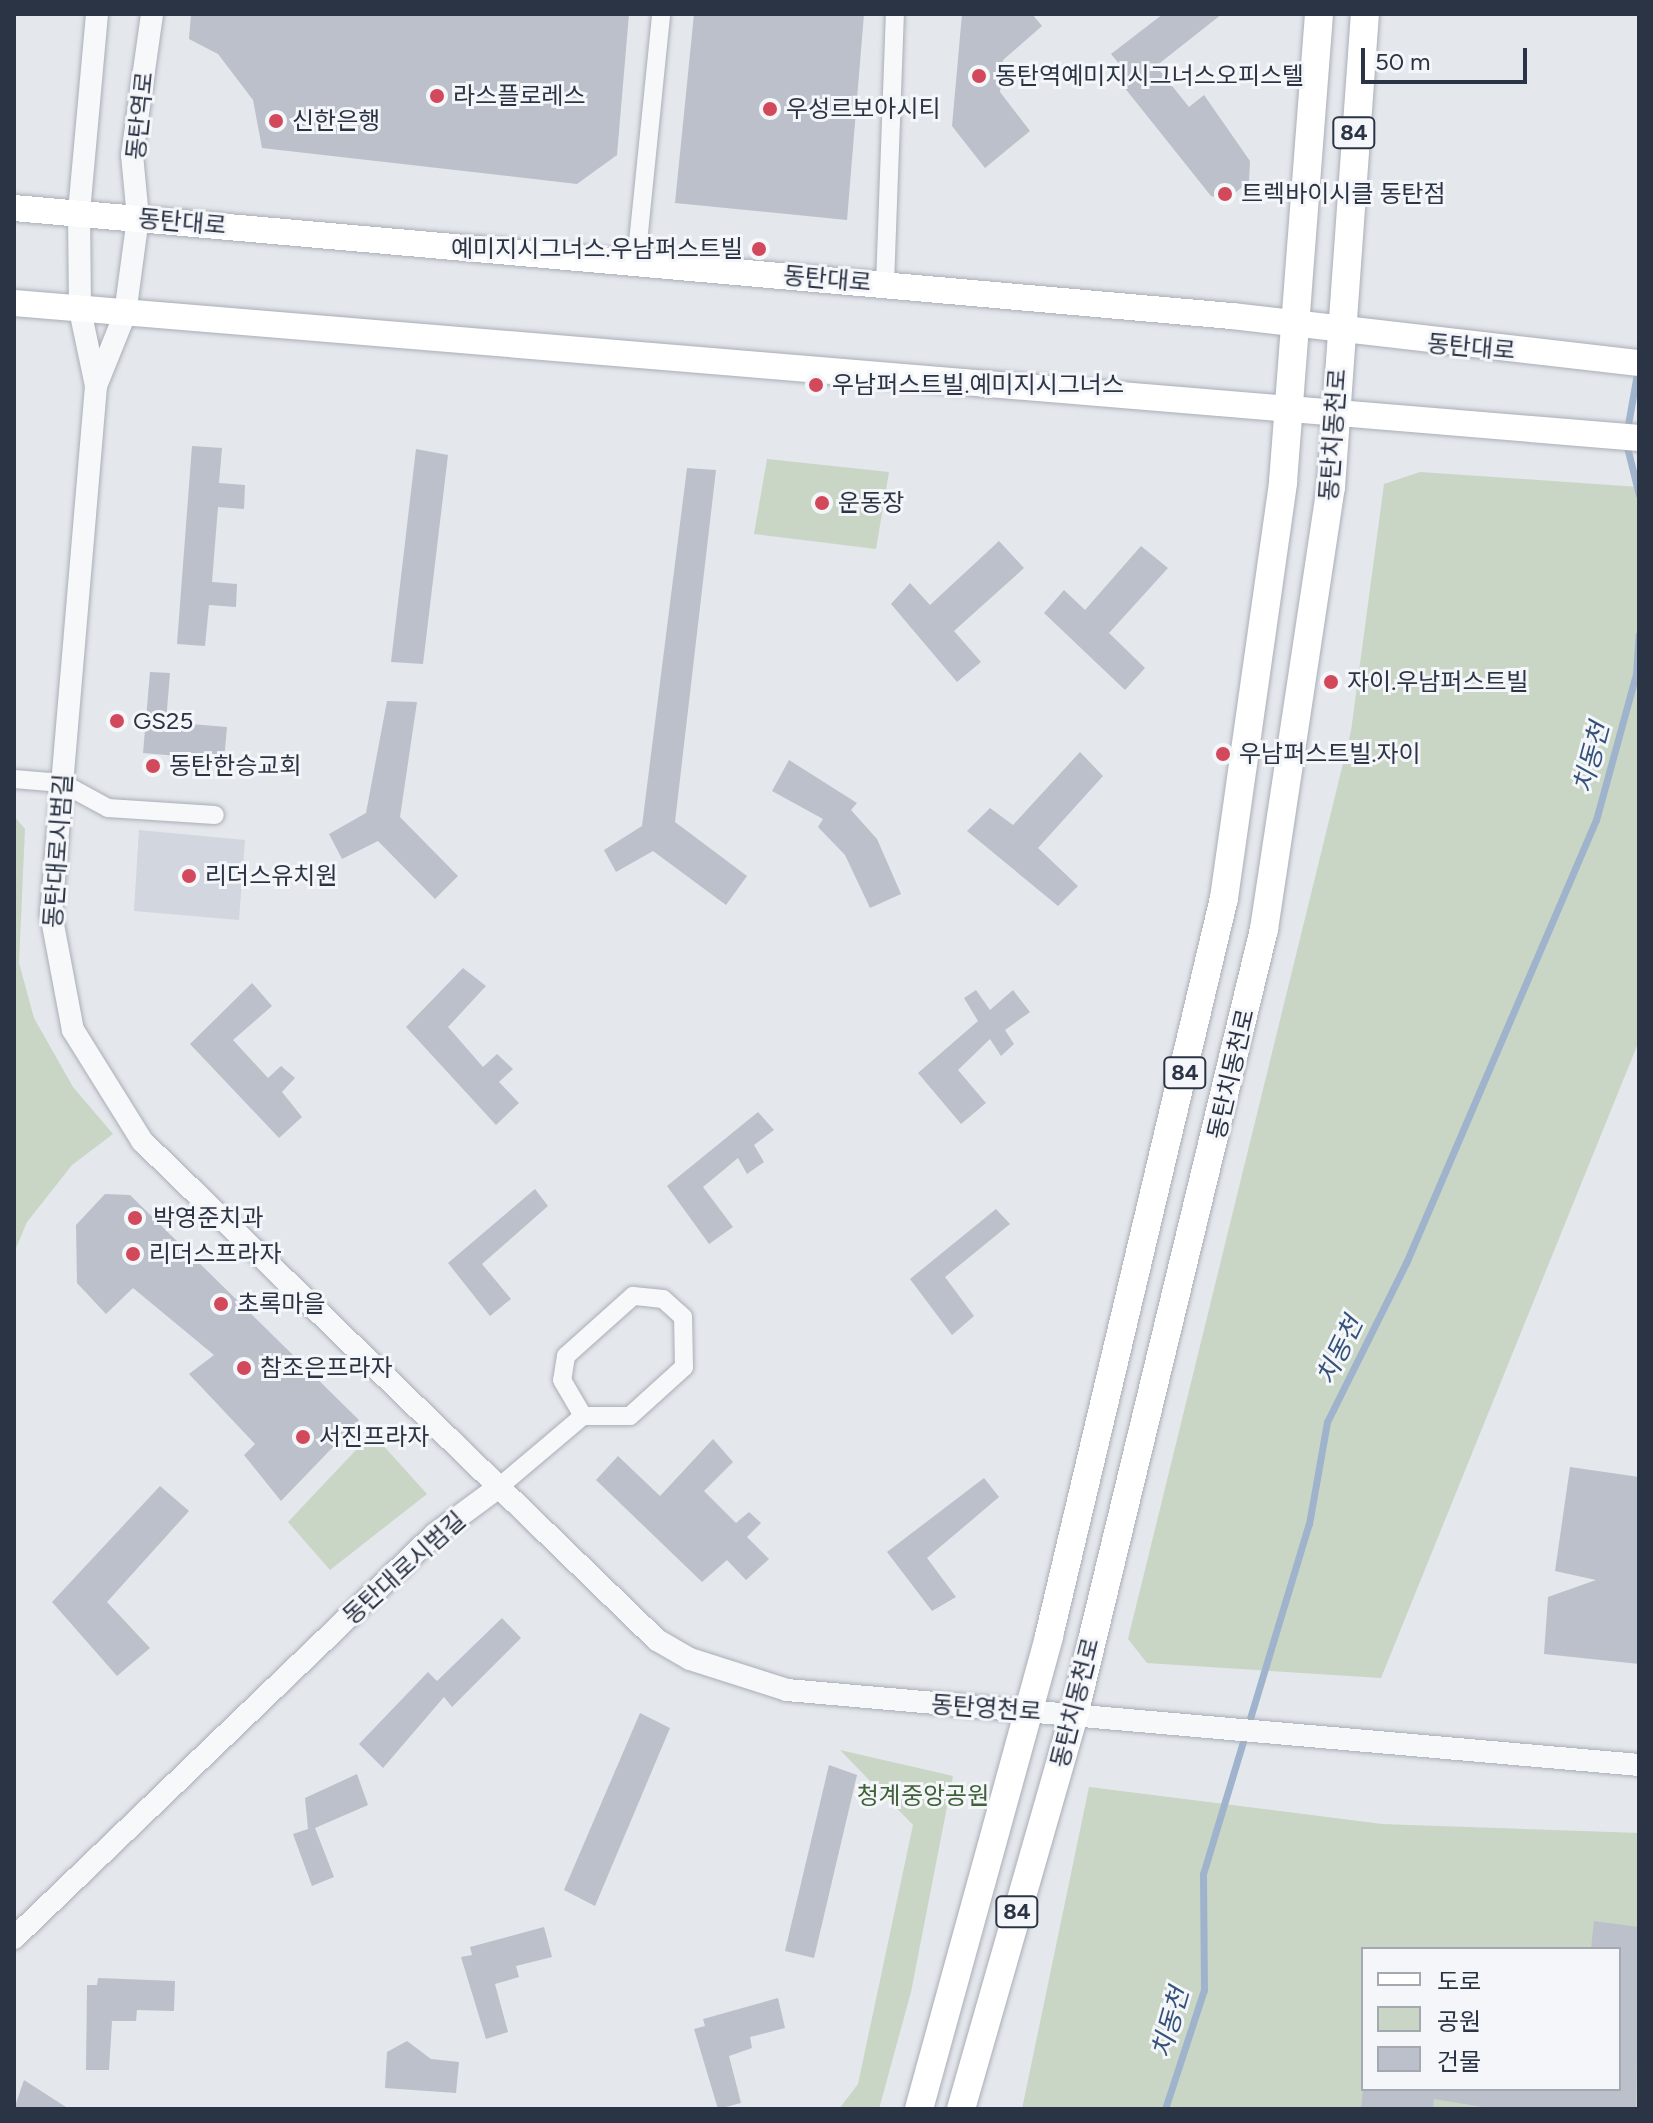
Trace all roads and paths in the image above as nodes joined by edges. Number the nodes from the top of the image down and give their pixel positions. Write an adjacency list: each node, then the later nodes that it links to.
1 (97, 14): 8 (street, 동탄대로시범길)
2 (152, 14): 9 (street, 동탄역로)
3 (661, 14): 10 (street)
4 (895, 14): 11 (street)
5 (1319, 14): 15 (main road, 동탄치동천로 / 84)
6 (1365, 14): 16 (main road, 동탄치동천로 / 84)
7 (14, 208): 8 (main road, 동탄대로)
8 (79, 213): 9 (main road, 동탄대로); 13 (street, 동탄대로시범길)
9 (138, 218): 10 (main road, 동탄대로); 14 (street, 동탄역로)
10 (636, 262): 11 (main road, 동탄대로)
11 (885, 284): 15 (main road, 동탄대로)
12 (14, 303): 13 (main road)
13 (80, 310): 14 (main road); 18 (street, 동탄대로시범길)
14 (125, 314): 18 (street, 동탄대로시범길); 19 (main road)
15 (1294, 325): 16 (main road, 동탄대로); 19 (main road, 동탄치동천로 / 84)
16 (1339, 332): 17 (main road, 동탄대로); 20 (main road, 동탄치동천로 / 84)
17 (1639, 363)
18 (96, 386): 23 (street, 동탄대로시범길)
19 (1289, 409): 20 (main road); 27 (main road, 동탄치동천로 / 84)
20 (1335, 412): 21 (main road); 28 (main road, 동탄치동천로 / 84)
21 (1639, 438)
22 (14, 779): 23 (street)
23 (62, 783): 24 (street); 26 (street, 동탄대로시범길)
24 (215, 815)
25 (583, 1416): 25 (street); 26 (street)
26 (499, 1487): 27 (street, 동탄영천로); 30 (street, 동탄대로시범길)
27 (1026, 1712): 28 (street, 동탄영천로); 31 (main road, 동탄치동천로 / 84)
28 (1074, 1715): 29 (street, 동탄영천로); 32 (main road, 동탄치동천로 / 84)
29 (1639, 1765)
30 (14, 1938)
31 (919, 2109)
32 (961, 2109)

